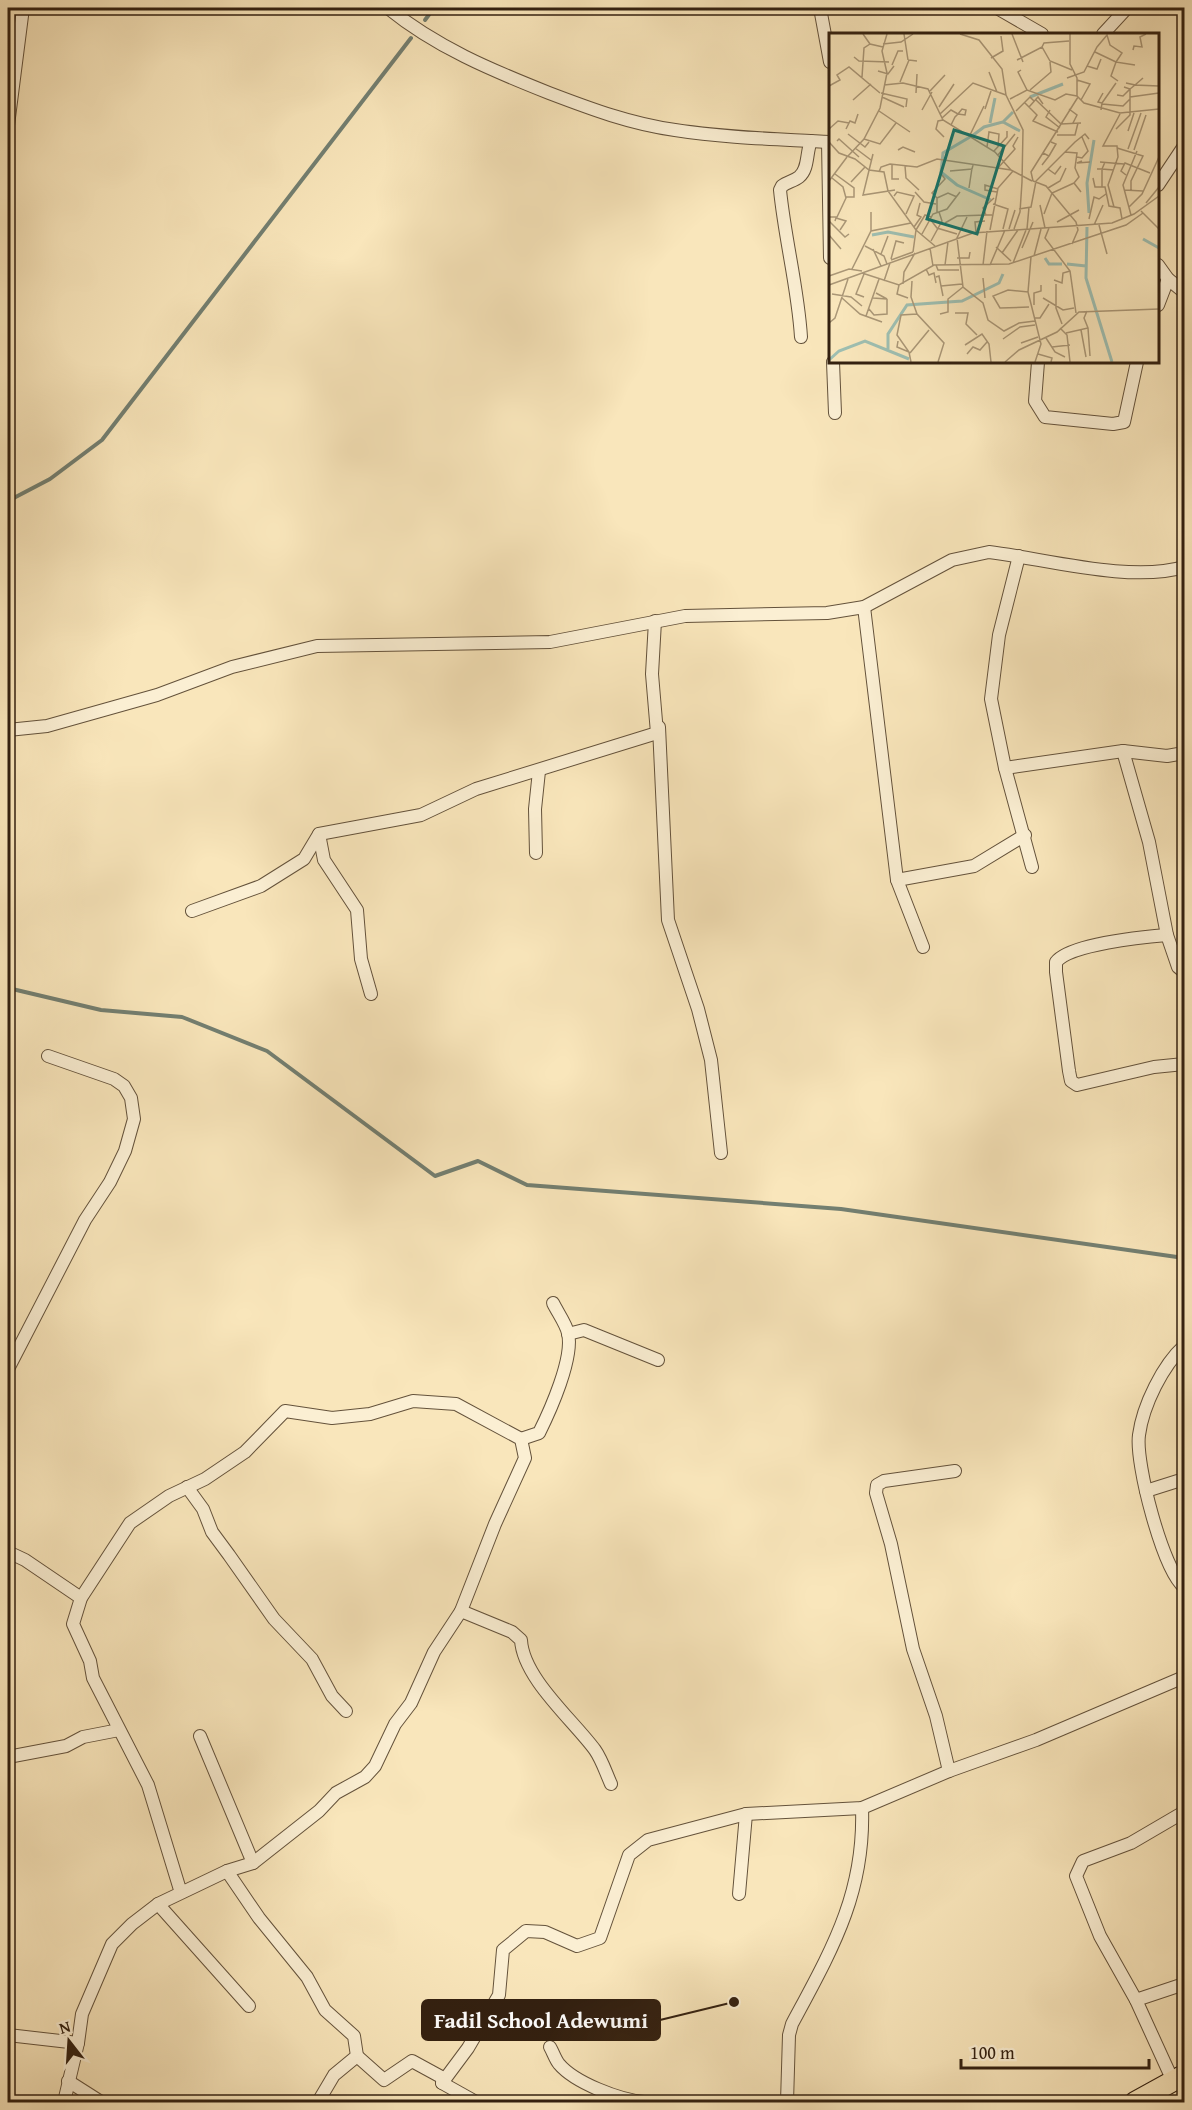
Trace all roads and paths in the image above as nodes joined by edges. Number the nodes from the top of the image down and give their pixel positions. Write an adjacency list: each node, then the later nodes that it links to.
1 (23, 8): 9 (street)
2 (388, 8): 10 (street)
3 (820, 8): 8 (street)
4 (997, 8): 6 (street)
5 (1127, 8): 7 (street)
6 (1040, 33)
7 (1104, 33)
8 (829, 52)
9 (8, 125)
10 (811, 141): 11 (street); 18 (street)
11 (829, 142)
12 (1185, 146): 13 (street)
13 (1159, 184)
14 (1159, 266): 15 (street)
15 (1168, 279): 16 (street); 17 (street)
16 (1185, 292)
17 (1159, 302)
18 (801, 337)
19 (833, 363): 22 (street)
20 (1038, 363): 21 (street)
21 (1137, 363)
22 (835, 413)
23 (1019, 556): 24 (street); 25 (street); 30 (street)
24 (1185, 567)
25 (864, 607): 26 (street); 36 (street)
26 (655, 621): 27 (street); 31 (street); 44 (street)
27 (8, 730)
28 (1123, 752): 29 (street); 30 (street); 38 (street)
29 (1185, 753)
30 (1005, 768): 33 (street)
31 (539, 771): 32 (street); 34 (street)
32 (319, 834): 37 (street); 41 (street)
33 (1025, 835): 35 (street); 36 (street)
34 (536, 853)
35 (1032, 867)
36 (897, 880): 39 (street)
37 (192, 911)
38 (1167, 935): 40 (street); 43 (street)
39 (923, 947)
40 (1185, 972)
41 (371, 994)
42 (48, 1056): 49 (street)
43 (1185, 1064)
44 (721, 1153)
45 (553, 1304): 46 (street)
46 (568, 1334): 48 (street); 50 (street)
47 (1185, 1346): 54 (street)
48 (658, 1360)
49 (8, 1369)
50 (521, 1439): 53 (street); 59 (street)
51 (956, 1471): 65 (street)
52 (1185, 1479): 54 (street)
53 (188, 1487): 58 (street); 61 (street)
54 (1146, 1491): 56 (street)
55 (8, 1552): 58 (street)
56 (1179, 1570): 57 (street)
57 (1185, 1587)
58 (81, 1598): 62 (street)
59 (461, 1611): 66 (street); 70 (street)
60 (1185, 1677): 65 (street)
61 (346, 1710)
62 (119, 1730): 64 (street); 72 (street)
63 (200, 1736): 70 (street)
64 (8, 1757)
65 (949, 1771): 67 (street)
66 (611, 1784)
67 (862, 1808): 69 (street); 90 (street)
68 (1185, 1812): 76 (street)
69 (746, 1814): 73 (street); 84 (street)
70 (252, 1863): 71 (street)
71 (227, 1871): 72 (street); 81 (street)
72 (181, 1893): 74 (street)
73 (739, 1894)
74 (158, 1904): 77 (street); 79 (street)
75 (1185, 1984): 76 (street)
76 (1136, 2000): 82 (street)
77 (249, 2006)
78 (8, 2035): 79 (street)
79 (78, 2043): 83 (street)
80 (550, 2047): 89 (street)
81 (357, 2056): 84 (street); 87 (street)
82 (1179, 2078): 91 (main road)
83 (68, 2081): 85 (street); 86 (street)
84 (442, 2084): 88 (street)
85 (64, 2103)
86 (101, 2103)
87 (318, 2103)
88 (476, 2103)
89 (644, 2103)
90 (787, 2103)
91 (1135, 2103)

